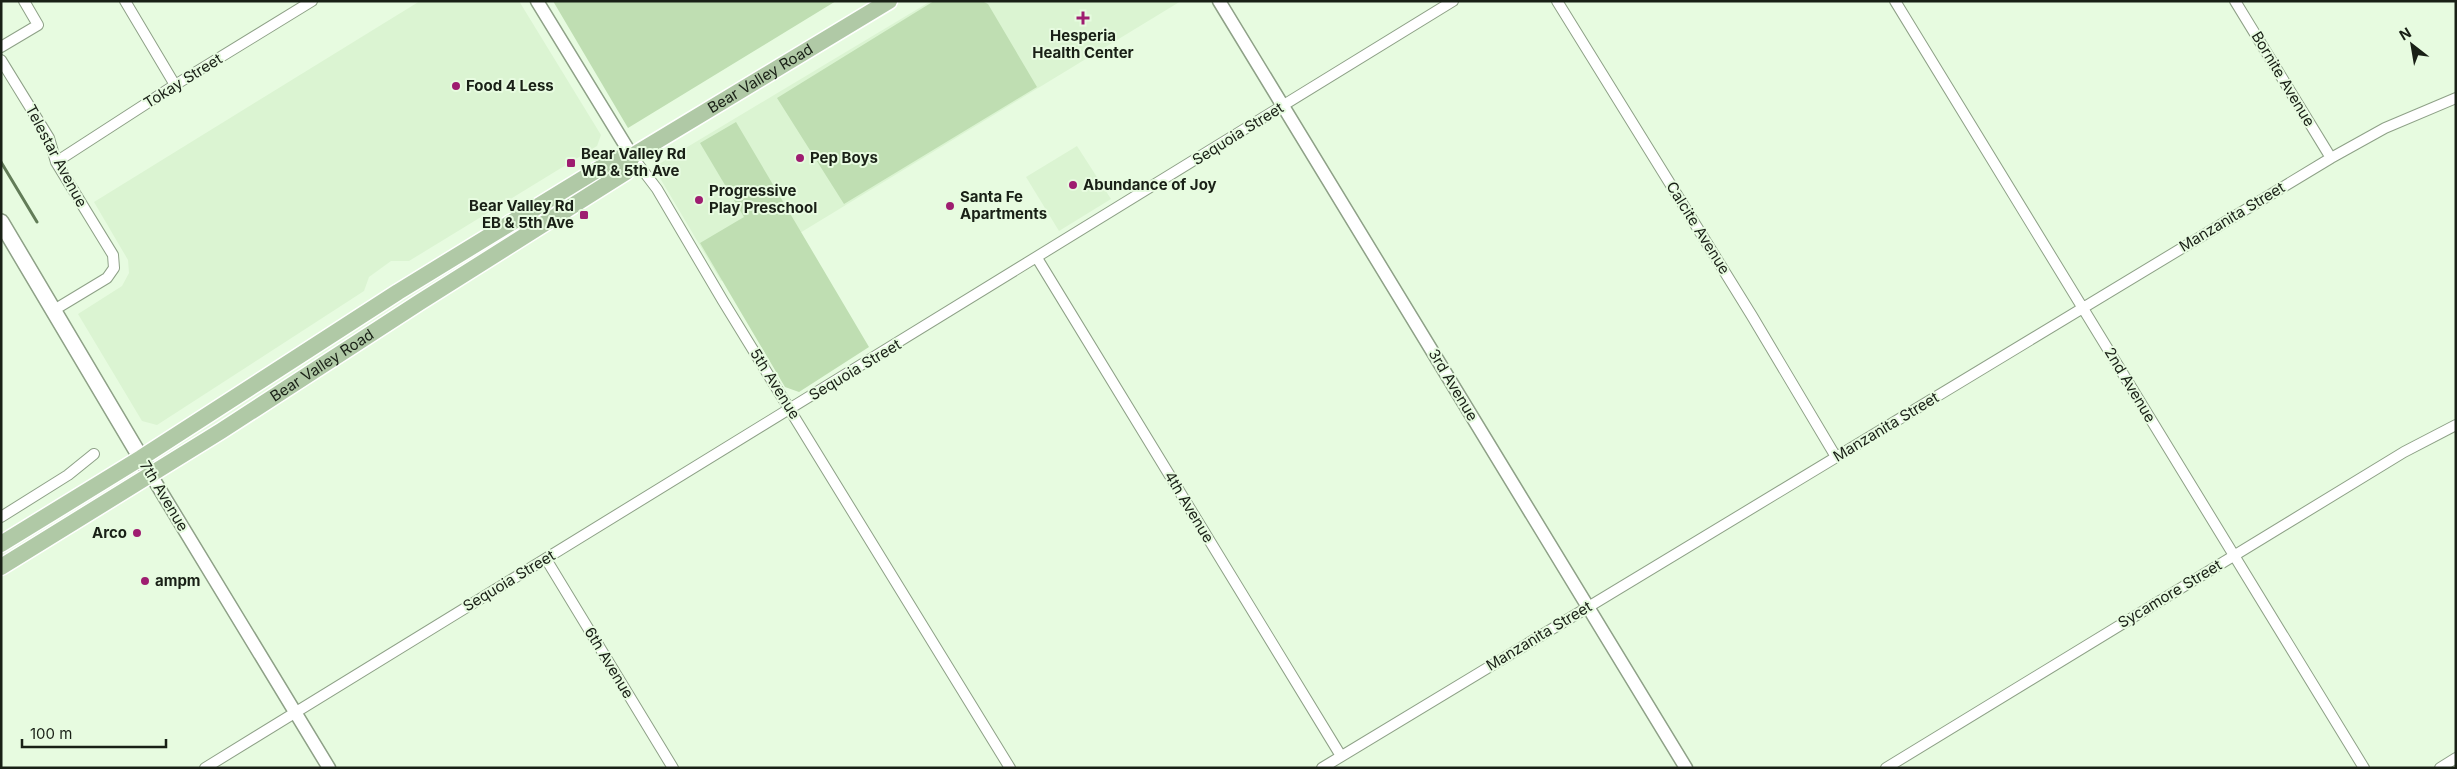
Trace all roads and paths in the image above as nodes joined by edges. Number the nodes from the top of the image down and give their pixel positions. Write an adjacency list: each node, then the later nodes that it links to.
1 (24, 1): 11 (street)
2 (125, 1): 13 (street)
3 (312, 1): 13 (street, Tokay Street)
4 (537, 1): 16 (street, 5th Avenue)
5 (888, 1): 16 (main road, Bear Valley Road)
6 (1220, 1): 15 (street, 3rd Avenue)
7 (1453, 1): 15 (street, Sequoia Street)
8 (1557, 1): 29 (street, Calcite Avenue)
9 (1896, 1): 23 (street, 2nd Avenue)
10 (2235, 1): 17 (street, Bornite Avenue)
11 (1, 47)
12 (1, 60): 18 (street, Telestar Avenue)
13 (175, 84): 18 (street, Tokay Street)
14 (2456, 98): 17 (street, Manzanita Street)
15 (1283, 106): 21 (street, Sequoia Street); 37 (street, 3rd Avenue)
16 (632, 156): 22 (main road, Bear Valley Road); 25 (main road, Bear Valley Road); 26 (street, 5th Avenue)
17 (2331, 158): 23 (street, Manzanita Street)
18 (56, 162): 24 (street, Telestar Avenue)
19 (1, 222): 20 (main road, 7th Avenue)
20 (5, 238): 24 (main road, 7th Avenue)
21 (1037, 258): 26 (street, Sequoia Street); 39 (street, 4th Avenue)
22 (398, 292): 25 (main road); 30 (main road, Bear Valley Road)
23 (2083, 308): 29 (street, Manzanita Street); 34 (street, 2nd Avenue)
24 (54, 310): 30 (main road, 7th Avenue)
25 (314, 371): 31 (main road, Bear Valley Road)
26 (790, 409): 35 (street, Sequoia Street); 44 (street, 5th Avenue)
27 (2456, 425): 34 (street, Sycamore Street)
28 (94, 454): 32 (street)
29 (1836, 457): 37 (street, Manzanita Street)
30 (141, 458): 31 (main road, 7th Avenue); 33 (main road, Bear Valley Road)
31 (150, 475): 36 (main road, Bear Valley Road); 38 (street, 7th Avenue)
32 (1, 517)
33 (1, 544)
34 (2234, 555): 47 (street, Sycamore Street); 48 (street, 2nd Avenue)
35 (546, 559): 38 (street, Sequoia Street); 43 (street, 6th Avenue)
36 (1, 567)
37 (1588, 607): 39 (street, Manzanita Street); 46 (street, 3rd Avenue)
38 (295, 712): 41 (street, Sequoia Street); 42 (street, 7th Avenue)
39 (1341, 756): 45 (street, Manzanita Street)
40 (2456, 758): 49 (street)
41 (205, 768)
42 (329, 768)
43 (673, 768)
44 (1010, 768)
45 (1322, 768)
46 (1686, 768)
47 (1886, 768)
48 (2364, 768)
49 (2440, 768)

